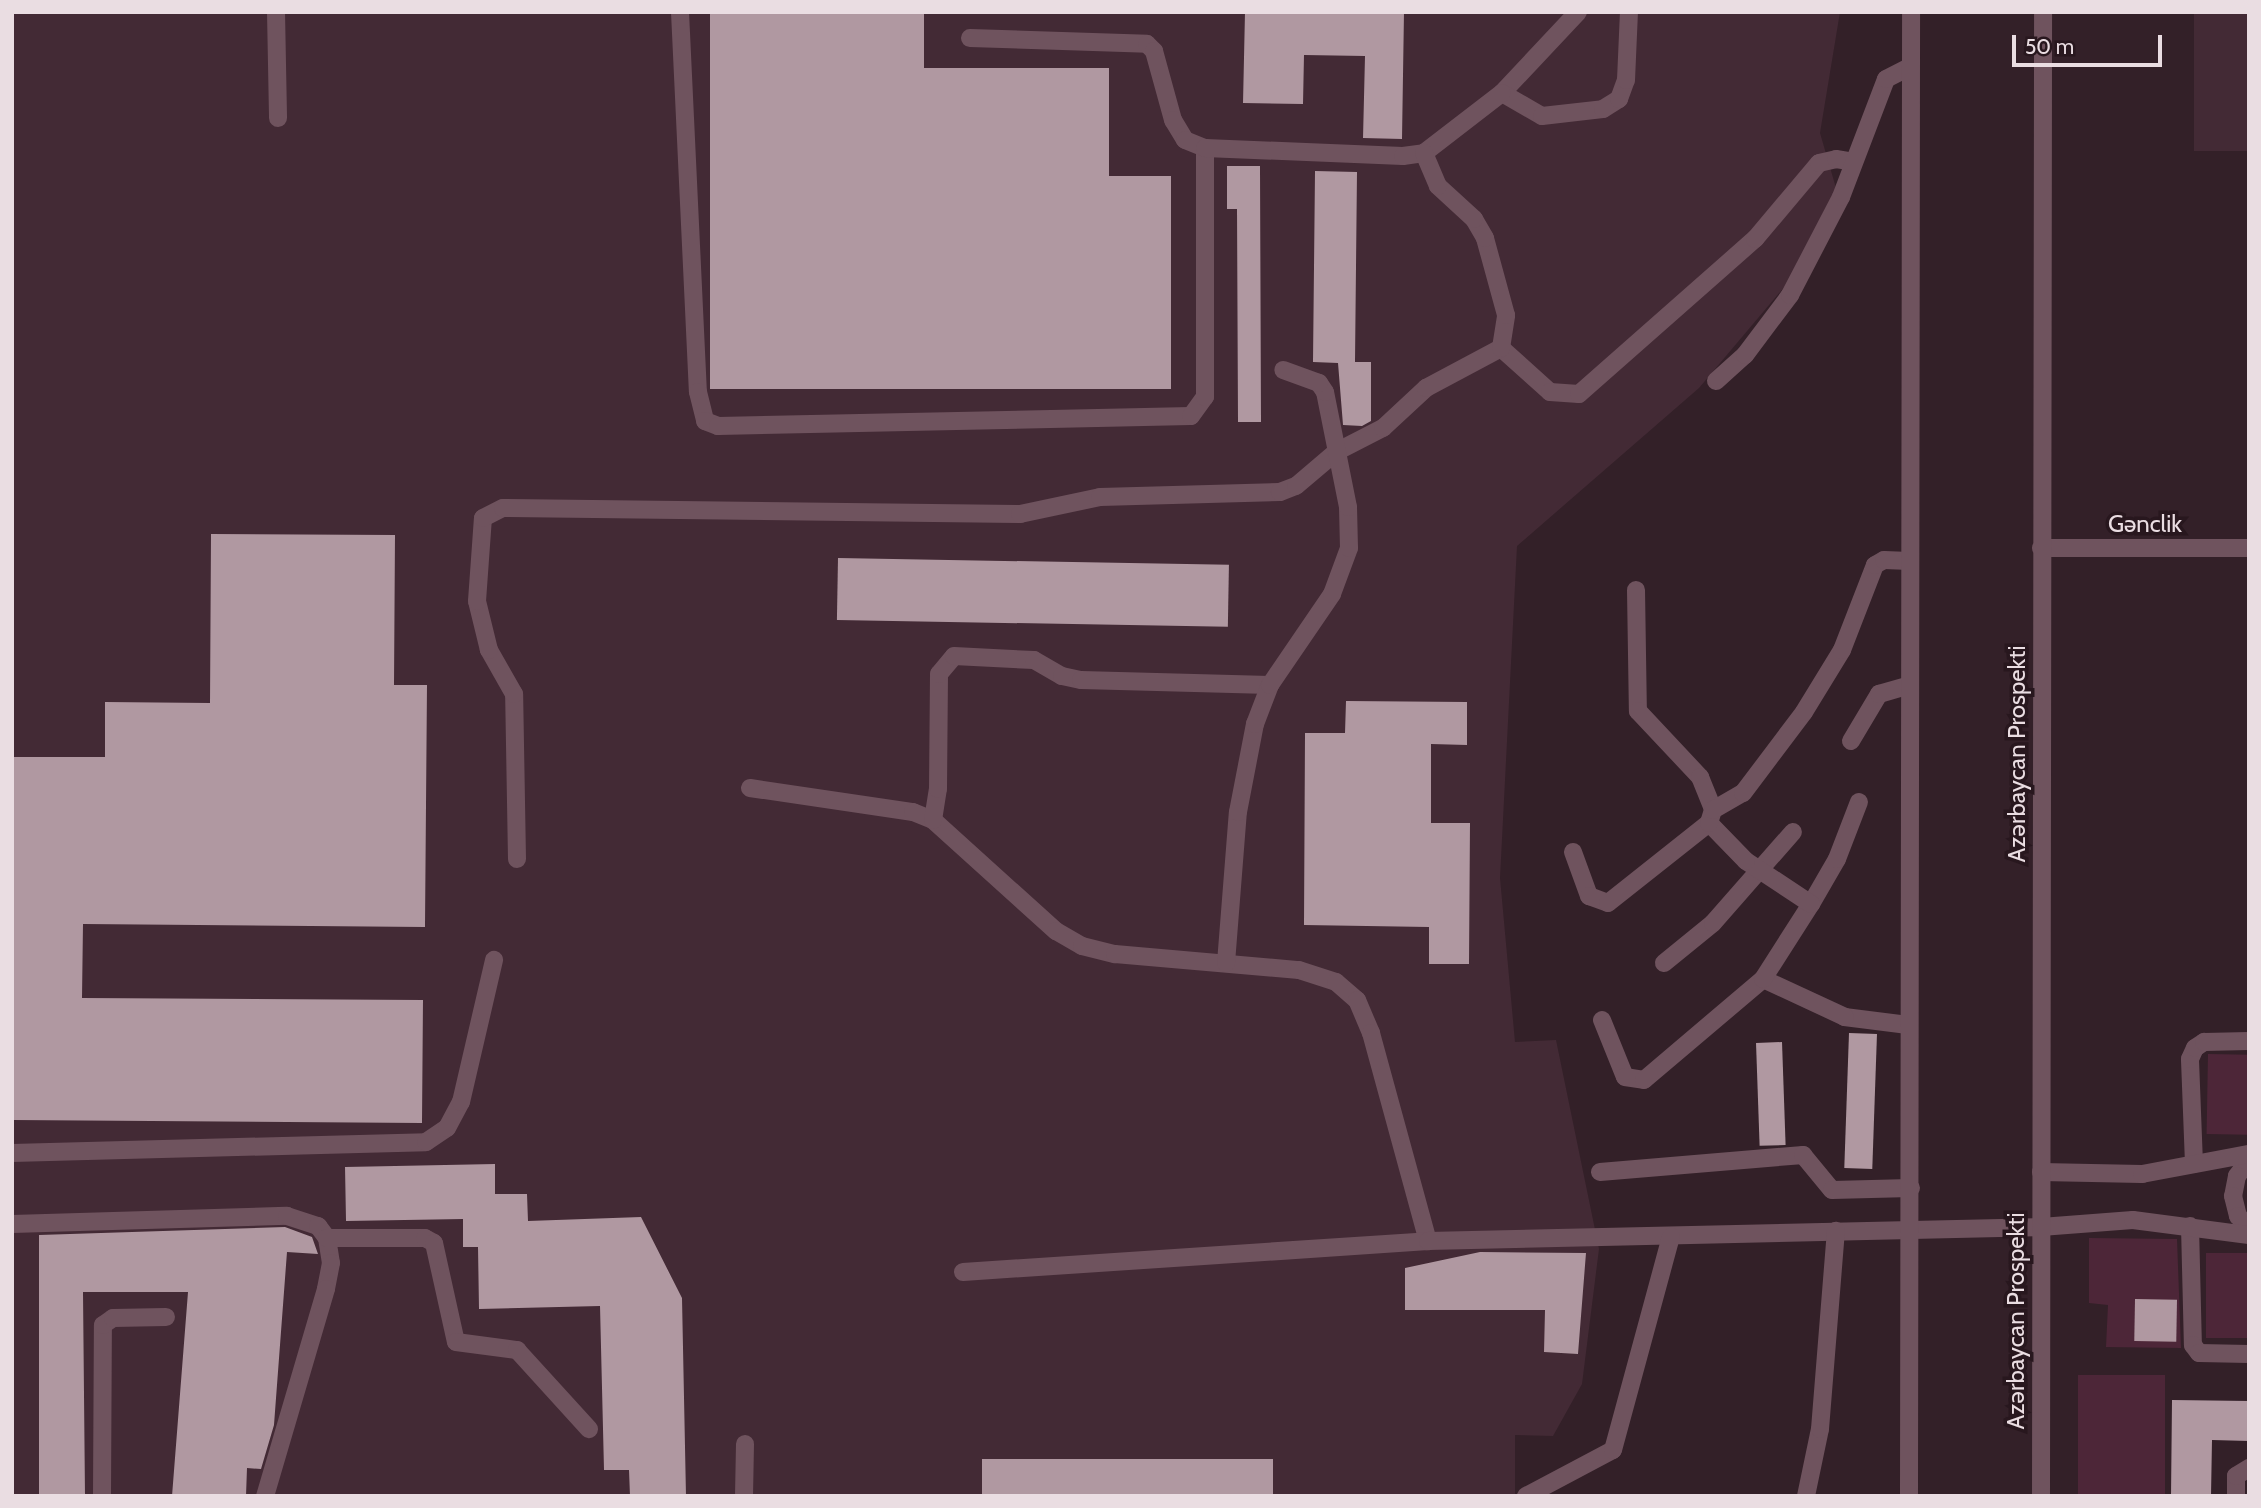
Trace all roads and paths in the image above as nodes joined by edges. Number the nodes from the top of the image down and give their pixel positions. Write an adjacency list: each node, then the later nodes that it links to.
1 (276, 12): 10 (street)
2 (680, 12): 11 (street)
3 (1578, 12): 9 (street)
4 (1629, 12): 9 (street)
5 (1911, 12): 8 (street)
6 (2043, 12): 18 (street, Azərbaycan Prospekti)
7 (970, 38): 11 (street)
8 (1911, 66): 13 (street); 20 (street)
9 (1502, 93): 12 (street)
10 (278, 118)
11 (1205, 148): 12 (street)
12 (1424, 153): 14 (street)
13 (1854, 162): 14 (street); 16 (street)
14 (1501, 348): 17 (street)
15 (1283, 370): 17 (street)
16 (1716, 381)
17 (1336, 452): 22 (street); 31 (street)
18 (2041, 548): 19 (street, Gənclik); 46 (street, Azərbaycan Prospekti)
19 (2249, 548)
20 (1910, 561): 23 (street); 27 (street)
21 (1636, 590): 27 (street)
22 (1269, 685): 28 (street); 35 (street)
23 (1910, 685): 24 (street); 39 (street)
24 (1851, 741)
25 (750, 788): 28 (street)
26 (1860, 802): 33 (street)
27 (1711, 816): 30 (street); 32 (street)
28 (933, 820): 35 (street)
29 (1793, 832): 32 (street)
30 (1573, 852)
31 (517, 859)
32 (1760, 870): 33 (street); 36 (street)
33 (1811, 904): 37 (street)
34 (494, 960): 41 (street)
35 (1226, 963): 57 (street)
36 (1664, 963)
37 (1763, 979): 38 (street); 39 (street)
38 (1602, 1020)
39 (1908, 1025): 47 (street)
40 (2249, 1041): 44 (street)
41 (12, 1153)
42 (2249, 1154): 44 (street)
43 (2249, 1160): 51 (street)
44 (2194, 1164): 46 (street)
45 (1600, 1172): 47 (street)
46 (2041, 1172): 50 (street, Azərbaycan Prospekti)
47 (1911, 1188): 52 (street)
48 (12, 1224): 56 (street)
49 (2190, 1226): 50 (street); 54 (street); 60 (street)
50 (2041, 1227): 52 (street); 70 (street, Azərbaycan Prospekti)
51 (2249, 1228)
52 (1911, 1229): 53 (street); 69 (street)
53 (1836, 1231): 55 (street); 68 (street)
54 (2249, 1235)
55 (1671, 1237): 57 (street); 67 (street)
56 (327, 1238): 61 (street); 65 (street)
57 (1428, 1241): 58 (street)
58 (963, 1272)
59 (166, 1317): 64 (street)
60 (2249, 1354)
61 (589, 1429)
62 (745, 1444): 66 (street)
63 (2249, 1468): 71 (street)
64 (102, 1496)
65 (265, 1496)
66 (744, 1496)
67 (1526, 1496)
68 (1806, 1496)
69 (1909, 1496)
70 (2041, 1496)
71 (2236, 1496)

